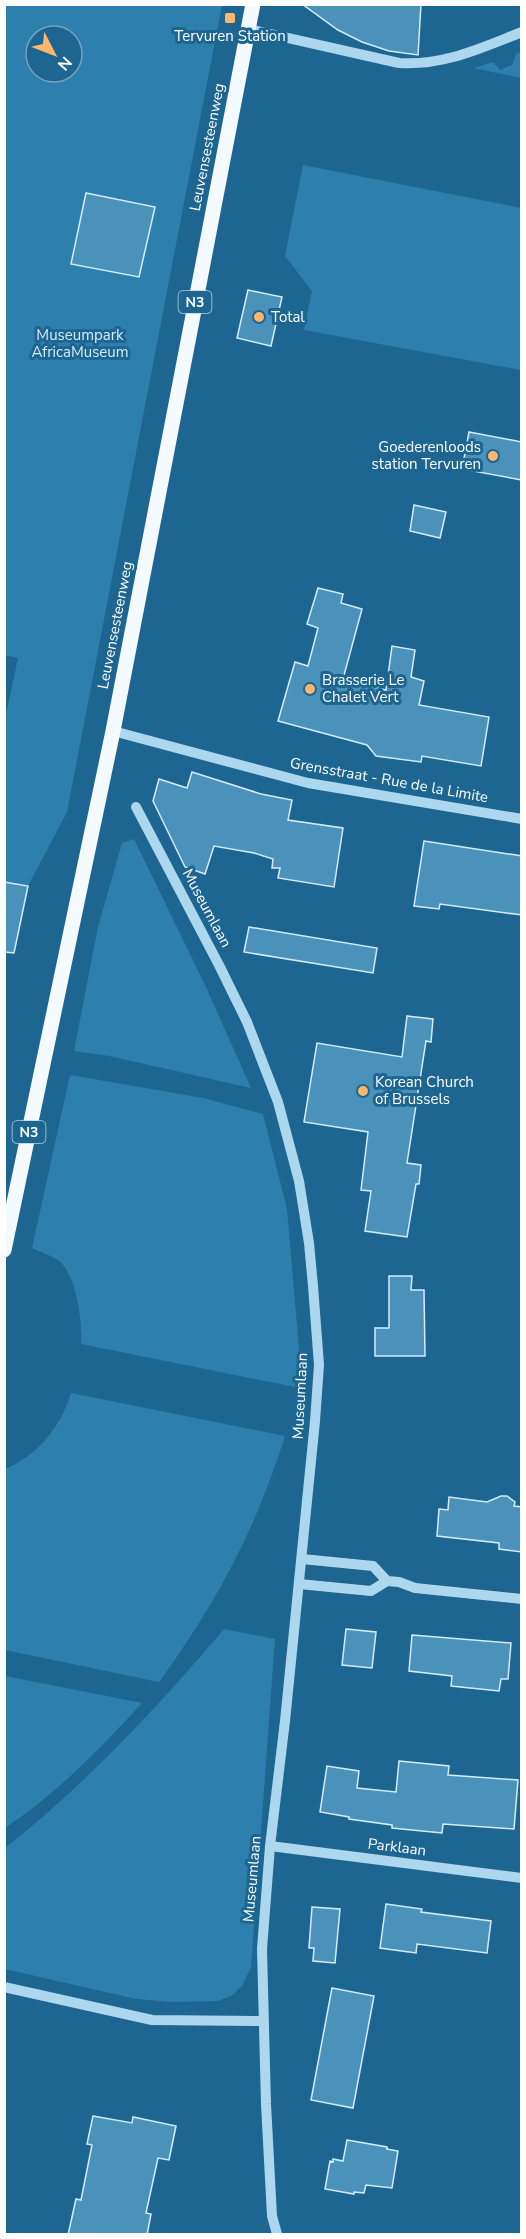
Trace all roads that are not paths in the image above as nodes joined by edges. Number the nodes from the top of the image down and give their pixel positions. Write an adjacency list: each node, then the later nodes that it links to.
1 (253, 4): 2 (main road, Leuvensesteenweg / N3)
2 (248, 29): 3 (street); 4 (main road, Leuvensesteenweg / N3)
3 (522, 32)
4 (113, 731): 6 (street, Grensstraat - Rue de la Limite); 7 (main road, Leuvensesteenweg / N3)
5 (136, 807): 8 (street, Museumlaan)
6 (522, 819)
7 (4, 1250)
8 (302, 1560): 9 (street); 10 (street, Museumlaan)
9 (387, 1581): 10 (street); 11 (street)
10 (299, 1584): 12 (street, Museumlaan)
11 (522, 1599)
12 (270, 1846): 13 (street, Parklaan); 15 (street, Museumlaan)
13 (522, 1878)
14 (4, 1988): 15 (street)
15 (263, 2020): 16 (street, Museumlaan)
16 (277, 2235)

